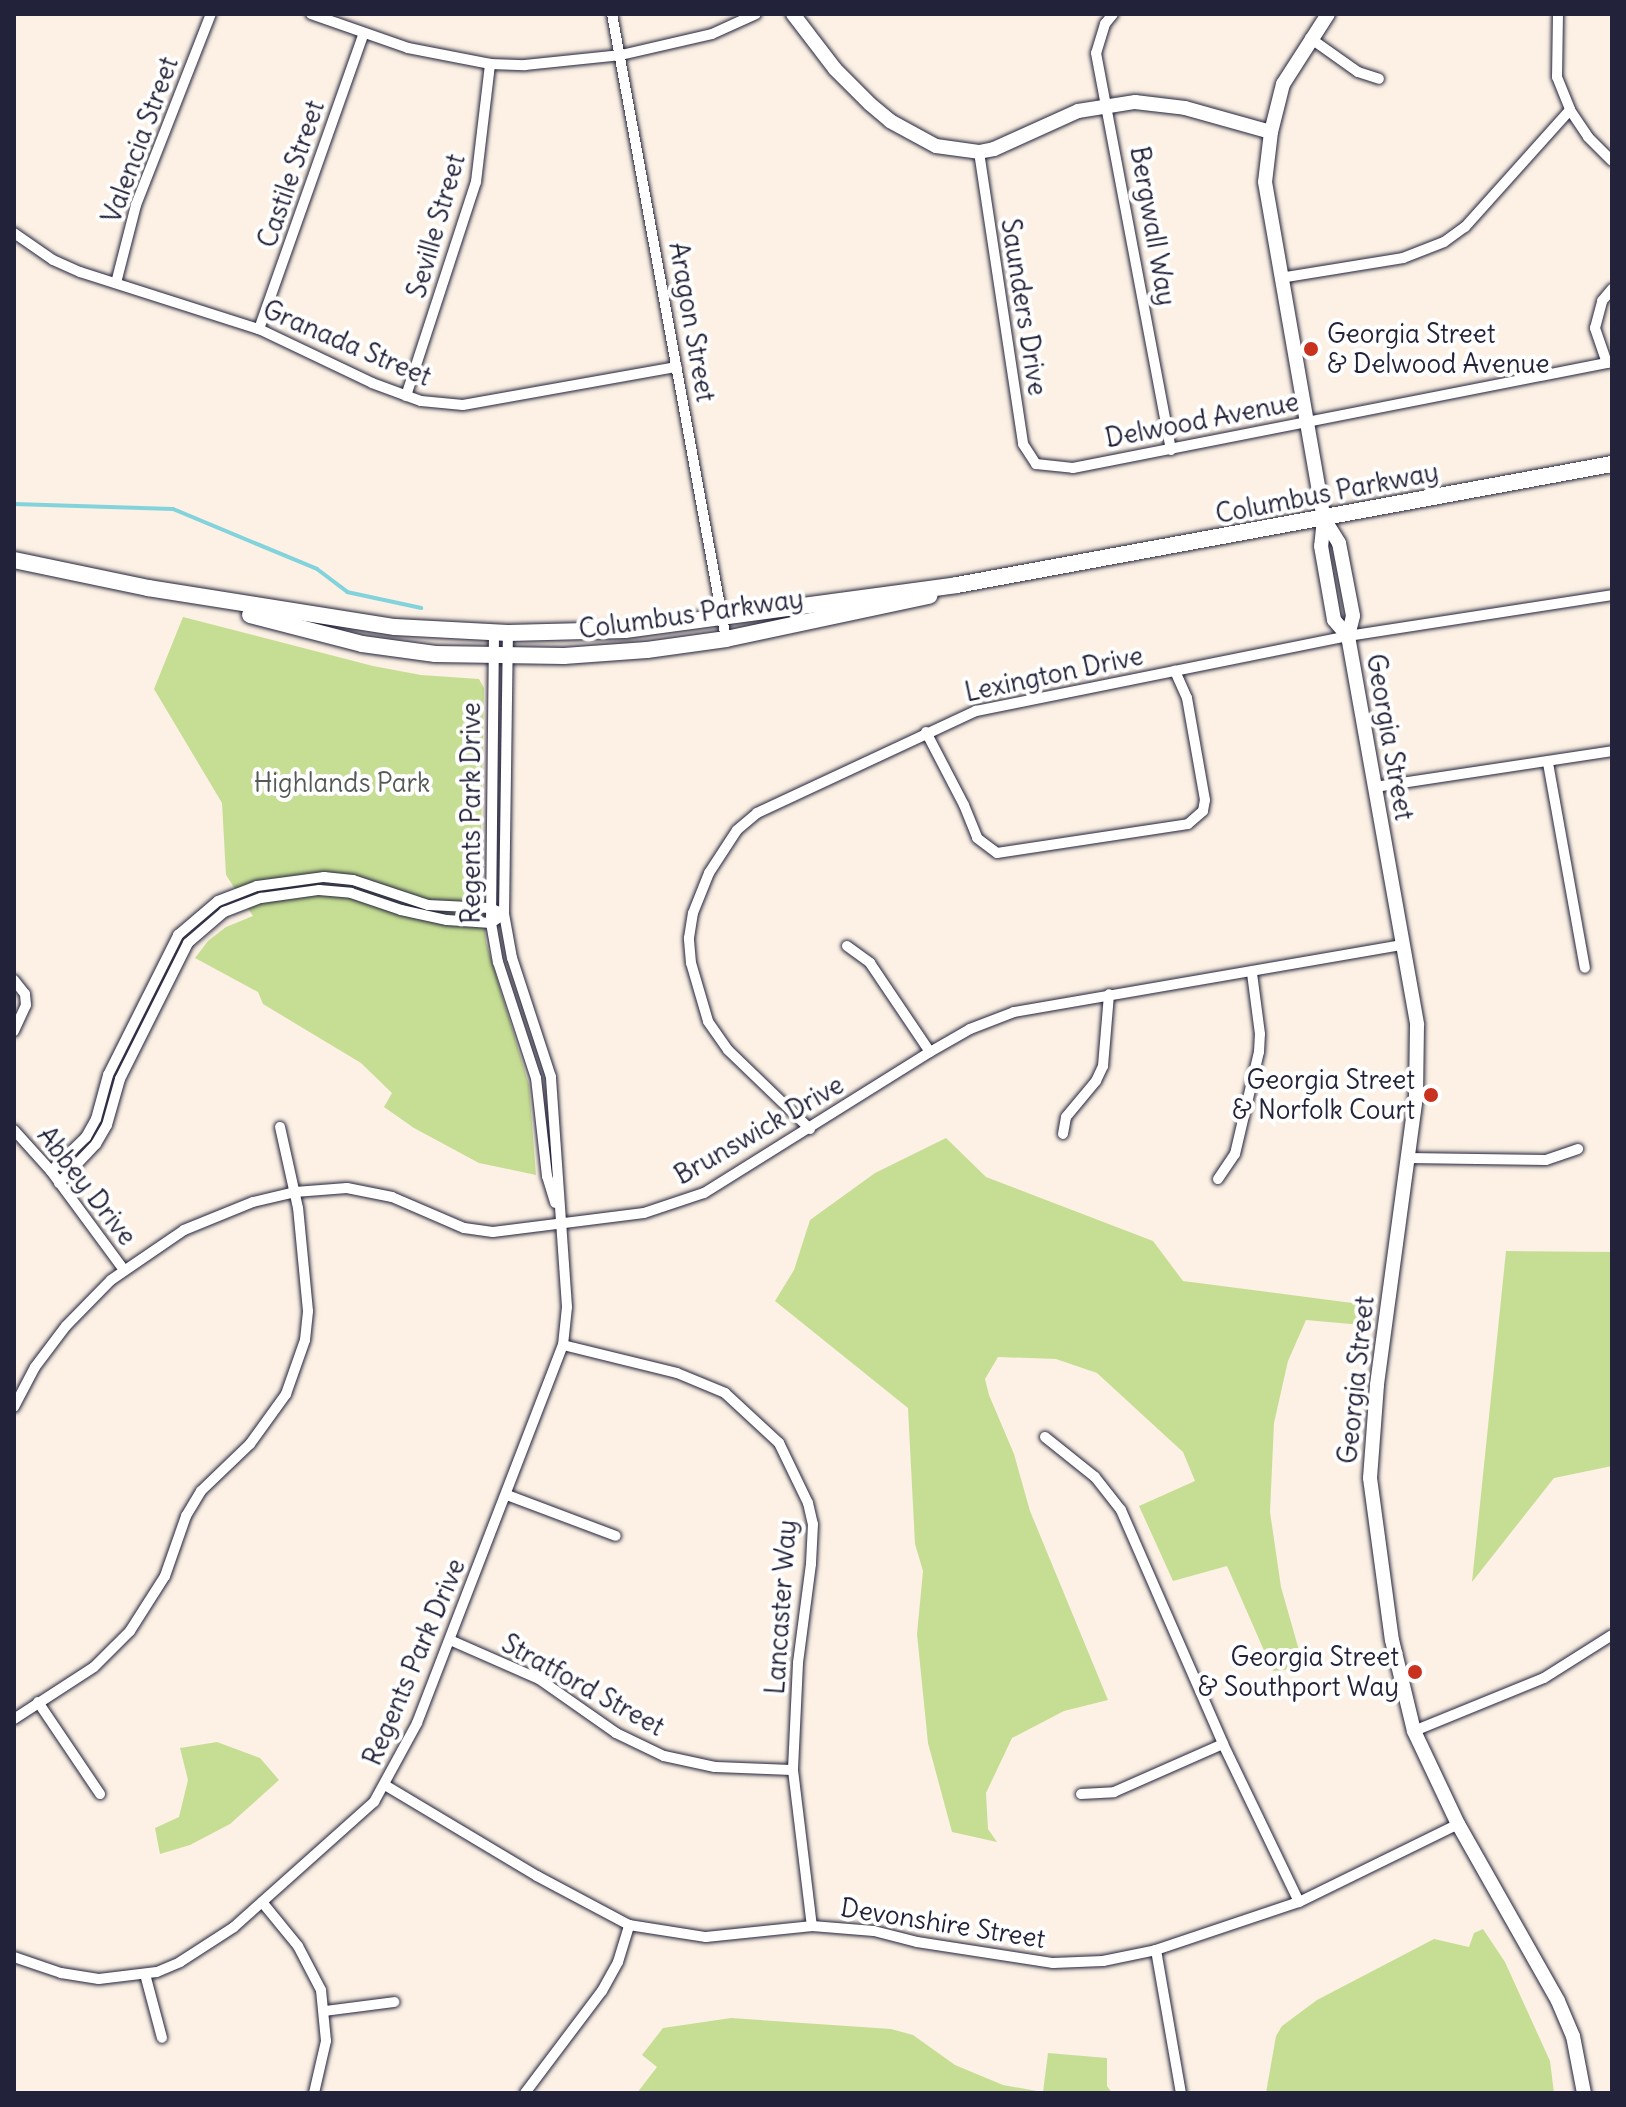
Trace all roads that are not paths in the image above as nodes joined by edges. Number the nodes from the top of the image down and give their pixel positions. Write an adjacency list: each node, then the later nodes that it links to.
1 (211, 14): 21 (street, Valencia Street)
2 (311, 14): 9 (street)
3 (612, 14): 11 (street, Aragon Street)
4 (756, 14): 11 (street)
5 (793, 14): 17 (street)
6 (1113, 14): 14 (street, Bergwall Way)
7 (1328, 14): 10 (street, Georgia Street)
8 (1558, 14): 15 (street)
9 (364, 33): 12 (street); 23 (street, Castile Street)
10 (1310, 38): 13 (street); 16 (street, Georgia Street)
11 (621, 55): 12 (street); 25 (street, Aragon Street)
12 (490, 64): 26 (street, Seville Street)
13 (1379, 79)
14 (1107, 106): 16 (street); 17 (street); 28 (street, Bergwall Way)
15 (1570, 110): 18 (street); 20 (street)
16 (1271, 132): 20 (street, Georgia Street)
17 (979, 152): 29 (street, Saunders Drive)
18 (1612, 161)
19 (14, 233): 21 (street, Granada Street)
20 (1280, 278): 27 (street, Georgia Street)
21 (116, 283): 23 (street, Granada Street)
22 (1612, 289): 24 (street)
23 (259, 329): 26 (street, Granada Street)
24 (1609, 363): 27 (street, Delwood Avenue)
25 (677, 367): 26 (street, Granada Street); 36 (street, Aragon Street)
26 (406, 396)
27 (1307, 421): 28 (street, Delwood Avenue); 31 (street, Georgia Street)
28 (1171, 450): 29 (street, Delwood Avenue)
29 (1036, 464)
30 (1612, 464): 31 (main road, Columbus Parkway)
31 (1324, 519): 33 (main road, Columbus Parkway); 38 (street, Georgia Street)
32 (14, 560): 34 (main road, Columbus Parkway)
33 (957, 585): 36 (main road, Columbus Parkway); 39 (main road, Columbus Parkway)
34 (148, 588): 37 (main road, Columbus Parkway); 40 (main road, Columbus Parkway)
35 (1612, 595): 38 (street, Lexington Drive)
36 (723, 617): 37 (main road, Columbus Parkway); 39 (street, Aragon Street)
37 (501, 633): 40 (street, Regents Park Drive)
38 (1348, 636): 41 (street, Lexington Drive); 45 (street, Georgia Street)
39 (726, 639): 40 (main road, Columbus Parkway)
40 (500, 656): 46 (street, Regents Park Drive); 47 (street, Regents Park Drive)
41 (1175, 671): 42 (street, Lexington Drive); 42 (street)
42 (926, 732): 58 (street, Lexington Drive)
43 (1612, 751): 44 (street)
44 (1548, 763): 45 (street); 51 (street)
45 (1375, 787): 49 (street, Georgia Street)
46 (490, 908): 47 (street); 48 (street, Regents Park Drive); 63 (street)
47 (504, 914): 48 (street); 67 (street, Regents Park Drive)
48 (491, 923): 65 (street); 67 (street, Regents Park Drive)
49 (1403, 945): 52 (street, Brunswick Drive); 62 (street, Georgia Street)
50 (847, 946): 56 (street)
51 (1585, 968)
52 (1252, 973): 54 (street, Brunswick Drive); 64 (street)
53 (14, 980): 55 (street)
54 (1109, 994): 56 (street, Brunswick Drive); 60 (street)
55 (14, 1031)
56 (930, 1052): 58 (street, Brunswick Drive)
57 (280, 1127): 66 (street)
58 (810, 1129): 67 (street, Brunswick Drive)
59 (14, 1130): 63 (street, Abbey Drive)
60 (1063, 1134)
61 (1578, 1149): 62 (street)
62 (1408, 1158): 78 (street, Georgia Street)
63 (51, 1171): 65 (street, Abbey Drive)
64 (1218, 1179)
65 (59, 1183): 68 (street, Abbey Drive)
66 (295, 1192): 67 (street, Brunswick Drive); 68 (street, Brunswick Drive); 76 (street)
67 (560, 1224): 69 (street, Regents Park Drive)
68 (124, 1270): 70 (street, Brunswick Drive)
69 (563, 1345): 72 (street, Regents Park Drive); 80 (street, Lancaster Way)
70 (14, 1407)
71 (1045, 1437): 79 (street)
72 (507, 1495): 73 (street); 75 (street, Regents Park Drive)
73 (616, 1536)
74 (1612, 1635): 78 (street)
75 (450, 1640): 80 (street, Stratford Street); 81 (street, Regents Park Drive)
76 (38, 1702): 77 (street); 82 (street)
77 (14, 1719)
78 (1414, 1731): 84 (street, Georgia Street)
79 (1223, 1744): 83 (street); 86 (street)
80 (793, 1770): 88 (street, Lancaster Way)
81 (385, 1785): 85 (street, Regents Park Drive); 87 (street, Devonshire Street)
82 (100, 1794)
83 (1081, 1794)
84 (1458, 1824): 86 (street, Devonshire Street); 98 (street, Georgia Street)
85 (262, 1902): 91 (street, Regents Park Drive); 93 (street)
86 (1299, 1902): 89 (street, Devonshire Street)
87 (629, 1925): 88 (street, Devonshire Street); 96 (street)
88 (812, 1926): 89 (street, Devonshire Street)
89 (1156, 1950): 97 (street)
90 (15, 1960): 91 (street, Regents Park Drive)
91 (145, 1974): 94 (street)
92 (394, 2002): 93 (street)
93 (325, 2011): 95 (street)
94 (162, 2038)
95 (314, 2093)
96 (525, 2093)
97 (1181, 2093)
98 (1584, 2093)

